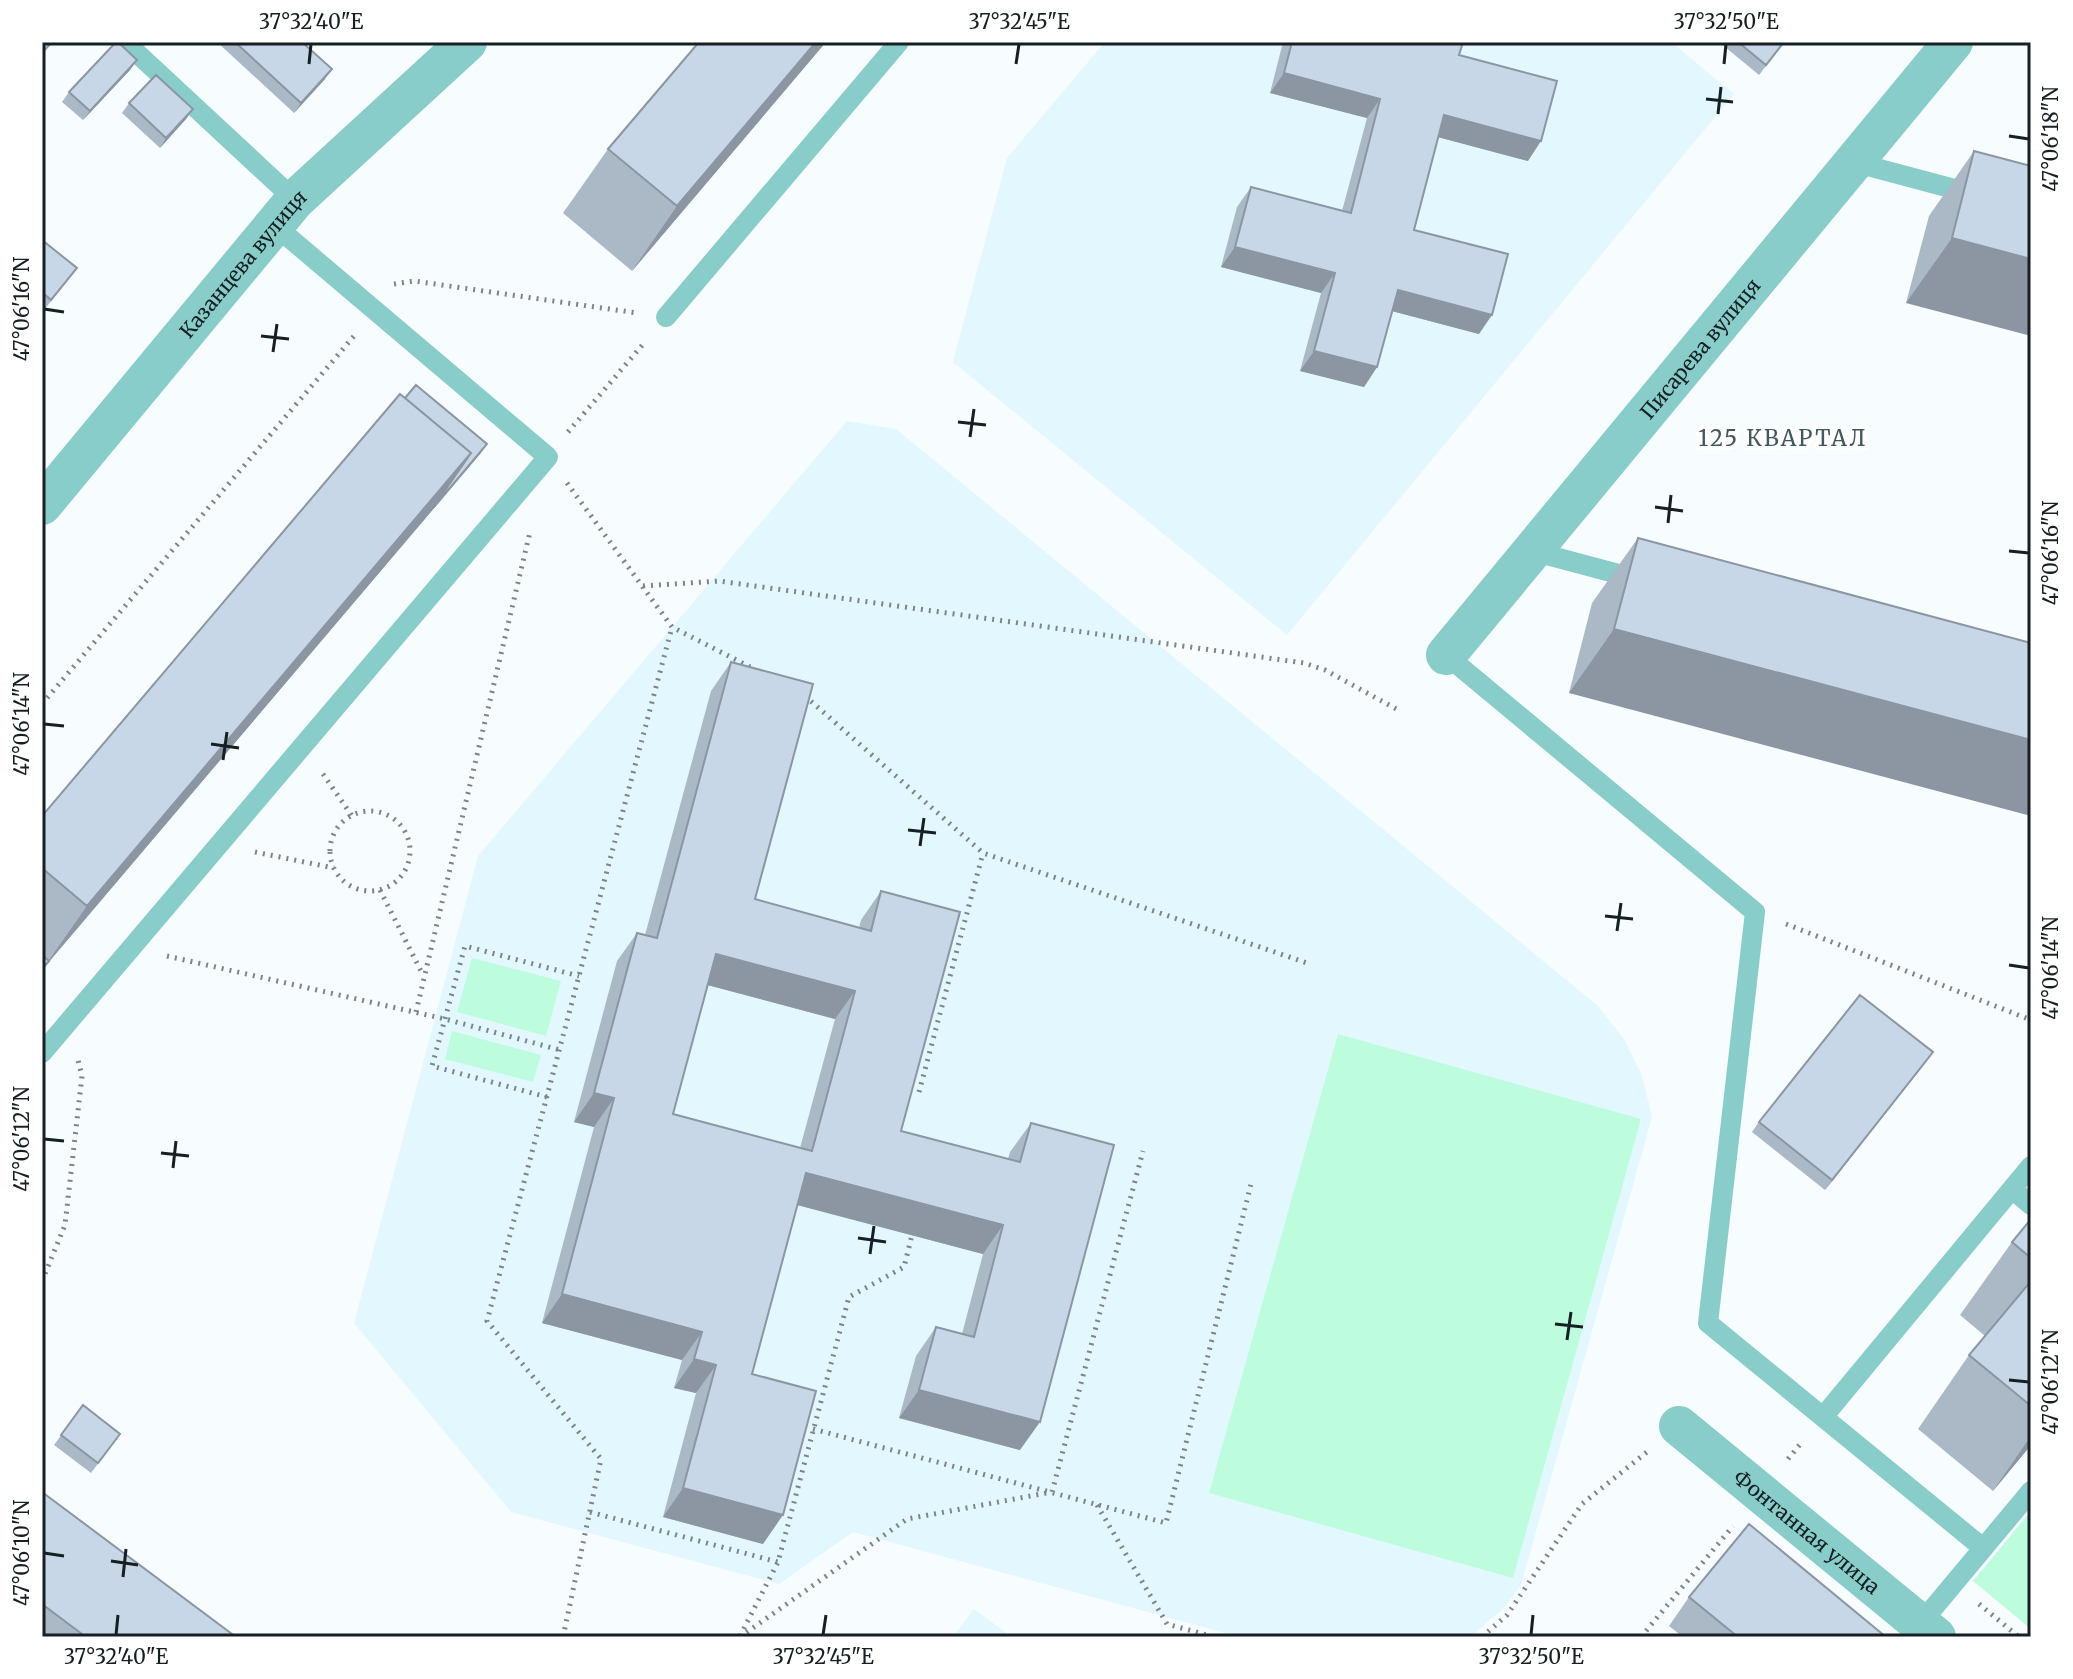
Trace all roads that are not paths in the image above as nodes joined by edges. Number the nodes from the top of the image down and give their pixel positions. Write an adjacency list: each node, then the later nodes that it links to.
1 (125, 42): 7 (lane)
2 (467, 42): 7 (street, Казанцева вулиця)
3 (899, 42): 8 (lane)
4 (1953, 42): 5 (street, Писарева вулиця)
5 (1853, 162): 6 (lane); 10 (street, Писарева вулиця)
6 (1986, 198)
7 (284, 212): 9 (street, Казанцева вулиця); 13 (lane)
8 (666, 317)
9 (42, 505)
10 (1532, 551): 11 (lane); 12 (street, Писарева вулиця)
11 (1653, 583)
12 (1446, 655): 17 (lane)
13 (42, 1053)
14 (2031, 1166): 15 (lane)
15 (2012, 1189): 16 (lane); 17 (lane)
16 (2031, 1205)
17 (1823, 1417): 20 (lane)
18 (1679, 1426): 21 (street, Фонтанная улица)
19 (2031, 1491): 20 (lane)
20 (1983, 1548): 21 (lane)
21 (1928, 1630)

